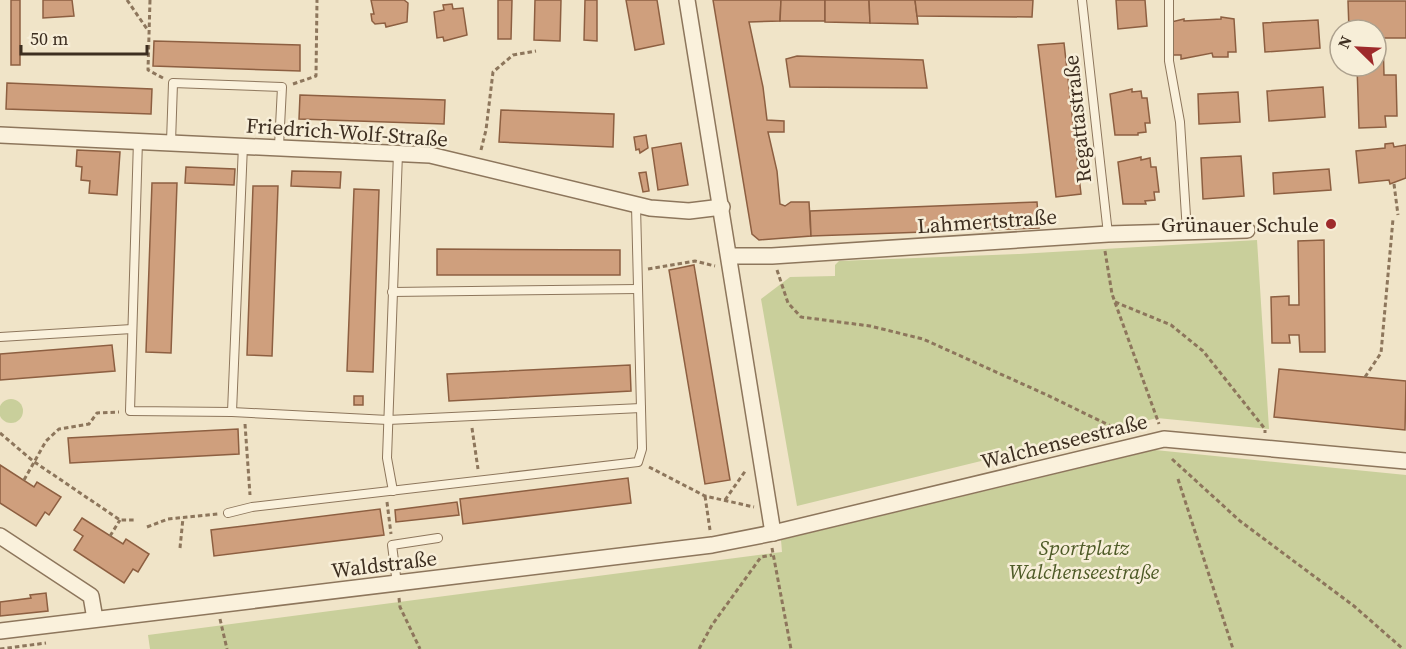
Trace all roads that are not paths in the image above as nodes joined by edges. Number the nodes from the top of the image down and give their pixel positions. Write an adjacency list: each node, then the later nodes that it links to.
1 (687, 0): 11 (street)
2 (1082, 0): 14 (lane, Regattastraße)
3 (1169, 0): 13 (lane)
4 (0, 135): 5 (street, Friedrich-Wolf-Straße)
5 (138, 140): 6 (street, Friedrich-Wolf-Straße); 18 (lane)
6 (171, 142): 7 (street, Friedrich-Wolf-Straße); 8 (lane)
7 (243, 145): 8 (street, Friedrich-Wolf-Straße); 21 (lane)
8 (279, 146): 9 (street, Friedrich-Wolf-Straße)
9 (398, 153): 10 (street, Friedrich-Wolf-Straße); 17 (lane)
10 (636, 206): 11 (street, Friedrich-Wolf-Straße); 16 (lane)
11 (722, 207): 15 (street)
12 (1248, 230): 13 (street, Lahmertstraße)
13 (1187, 232): 14 (street, Lahmertstraße)
14 (1108, 234): 15 (street, Lahmertstraße)
15 (730, 260): 26 (street)
16 (638, 289): 17 (lane); 20 (lane)
17 (392, 292): 22 (lane)
18 (132, 329): 19 (lane); 21 (lane)
19 (0, 337)
20 (641, 408): 22 (lane); 24 (lane)
21 (232, 412): 22 (lane)
22 (388, 420): 24 (lane)
23 (1406, 461): 26 (street, Walchenseestraße)
24 (389, 491): 25 (lane)
25 (228, 513)
26 (773, 533): 29 (street, Waldstraße)
27 (0, 536): 30 (street)
28 (438, 538): 29 (lane)
29 (397, 584): 30 (street, Waldstraße)
30 (95, 619): 31 (street, Waldstraße)
31 (0, 631)

